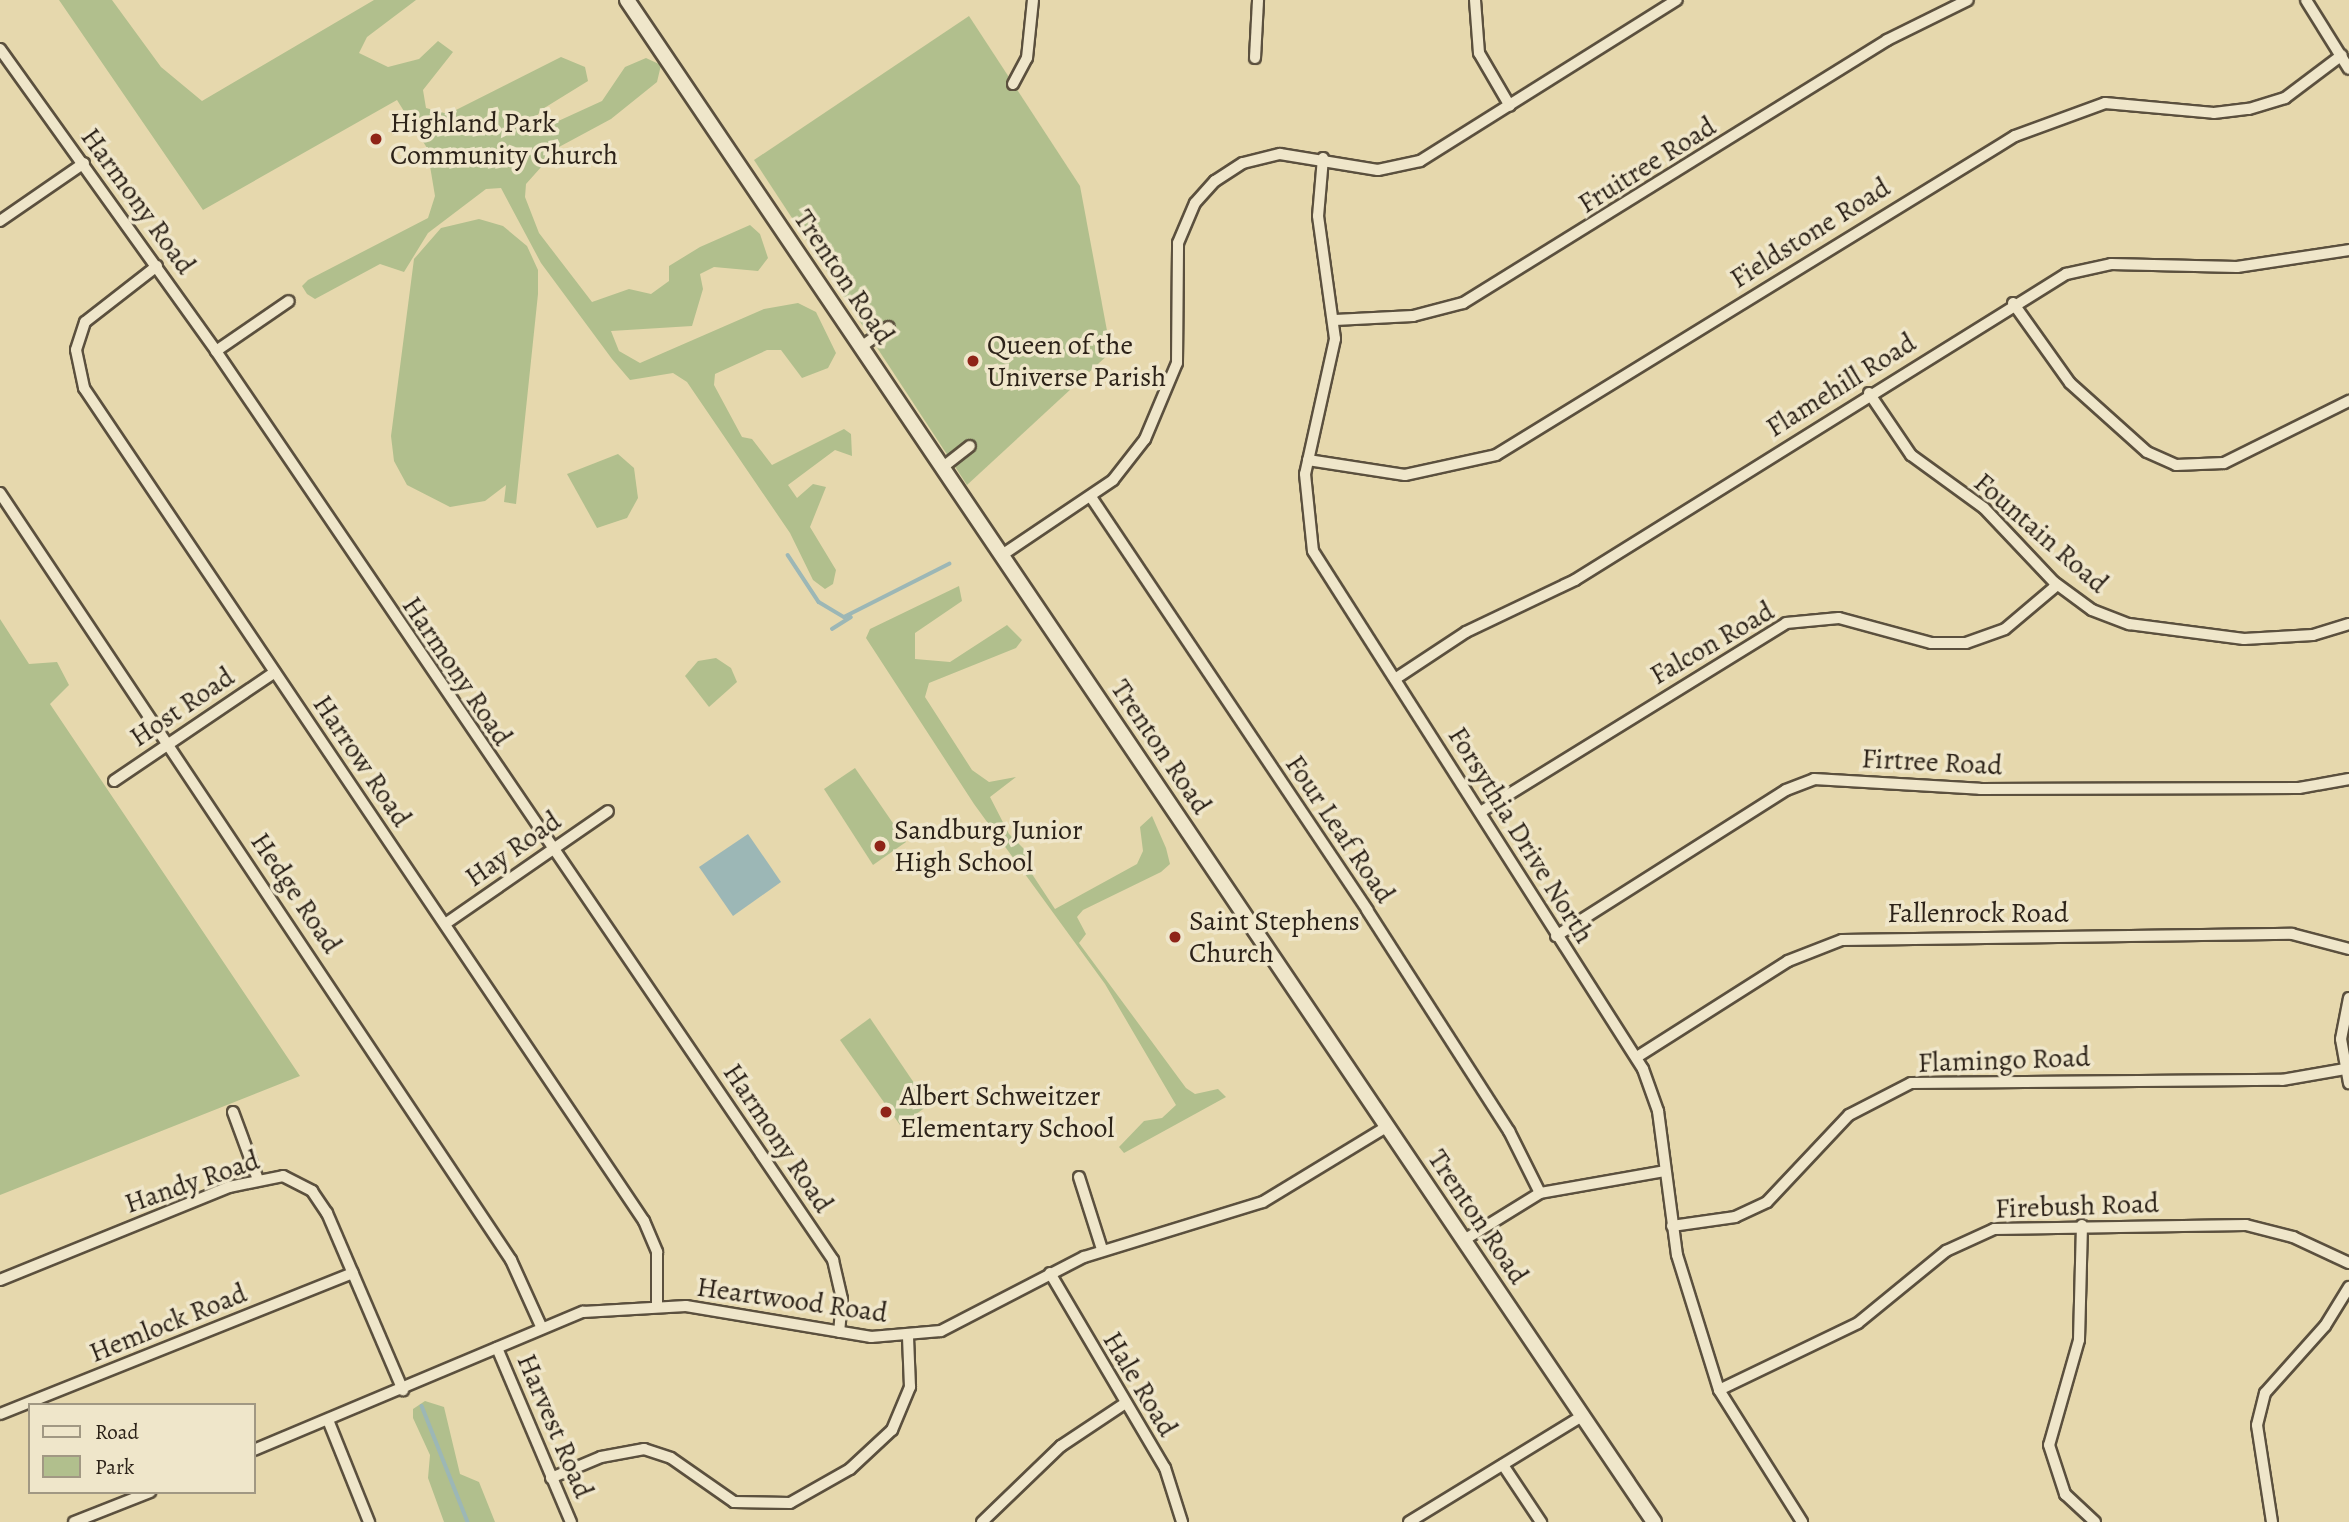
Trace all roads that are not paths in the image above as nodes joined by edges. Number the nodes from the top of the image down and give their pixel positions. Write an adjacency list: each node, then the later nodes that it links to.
1 (627, 0): 25 (main road, Trenton Road)
2 (1033, 0): 14 (street)
3 (1258, 0): 10 (street)
4 (1475, 0): 15 (street)
5 (1678, 0): 15 (street)
6 (1968, 0): 23 (street, Fruitree Road)
7 (2306, 0): 9 (street)
8 (0, 49): 11 (street, Harmony Road)
9 (2342, 55): 13 (street); 30 (street, Fieldstone Road)
10 (1255, 58)
11 (10, 63): 12 (street); 17 (street, Harmony Road)
12 (0, 69)
13 (2349, 69)
14 (1013, 84)
15 (1510, 106): 16 (street)
16 (1323, 158): 23 (street, Forsythia Drive North); 33 (street)
17 (84, 163): 18 (street); 20 (street, Harmony Road)
18 (0, 221)
19 (2349, 250): 22 (street, Flamehill Road)
20 (157, 266): 26 (street, Harmony Road); 37 (street, Harrow Road)
21 (289, 301): 26 (street)
22 (2013, 303): 27 (street, Flamehill Road); 28 (street)
23 (1335, 320): 30 (street, Forsythia Drive North)
24 (889, 327): 25 (street)
25 (861, 347): 31 (main road, Trenton Road)
26 (216, 351): 44 (street, Harmony Road)
27 (1869, 393): 35 (street, Fountain Road); 38 (street, Flamehill Road)
28 (2349, 401)
29 (970, 446): 31 (street)
30 (1308, 460): 38 (street, Forsythia Drive North)
31 (943, 467): 34 (main road, Trenton Road)
32 (0, 493): 39 (street, Hedge Road)
33 (1091, 496): 34 (street); 57 (street, Four Leaf Road)
34 (1002, 555): 53 (main road, Trenton Road)
35 (2057, 585): 36 (street, Fountain Road); 43 (street, Falcon Road)
36 (2349, 624)
37 (275, 672): 39 (street, Host Road); 45 (street, Harrow Road)
38 (1395, 679): 43 (street, Forsythia Drive North)
39 (169, 743): 41 (street, Host Road); 68 (street, Hedge Road)
40 (2349, 779): 46 (street, Firtree Road)
41 (114, 781)
42 (608, 810): 44 (street, Hay Road)
43 (1482, 811): 46 (street, Forsythia Drive North)
44 (552, 849): 45 (street, Hay Road); 69 (street, Harmony Road)
45 (445, 924): 67 (street, Harrow Road)
46 (1556, 936): 49 (street, Forsythia Drive North)
47 (2349, 948): 49 (street, Fallenrock Road)
48 (2349, 998): 50 (street)
49 (1637, 1058): 54 (street, Forsythia Drive North)
50 (2345, 1069): 51 (street); 59 (street, Flamingo Road)
51 (2349, 1083)
52 (233, 1112): 55 (street)
53 (1388, 1126): 60 (main road, Trenton Road); 61 (street, Heartwood Road)
54 (1665, 1171): 57 (street); 59 (street, Forsythia Drive North)
55 (257, 1177): 63 (street, Handy Road); 65 (street, Handy Road)
56 (1079, 1177): 61 (street)
57 (1540, 1193): 60 (street)
58 (2082, 1225): 62 (street, Firebush Road); 73 (street, Firebush Road); 91 (street)
59 (1672, 1226): 73 (street, Forsythia Drive North)
60 (1464, 1240): 76 (main road, Trenton Road)
61 (1102, 1249): 64 (street, Heartwood Road)
62 (2349, 1263)
63 (353, 1273): 72 (street, Handy Road); 75 (street, Hemlock Road)
64 (1050, 1273): 70 (street, Heartwood Road); 74 (street, Hale Road)
65 (0, 1280)
66 (2349, 1287): 92 (street)
67 (657, 1305): 68 (street, Heartwood Road); 69 (street, Heartwood Road)
68 (541, 1326): 71 (street, Heartwood Road)
69 (839, 1332): 70 (street, Heartwood Road)
70 (908, 1338): 80 (street)
71 (497, 1348): 72 (street, Heartwood Road); 80 (street, Harvest Road)
72 (403, 1390): 77 (street, Heartwood Road)
73 (1718, 1390): 90 (street, Forsythia Drive North)
74 (1124, 1404): 85 (street); 86 (street, Hale Road)
75 (0, 1414)
76 (1582, 1416): 79 (street); 89 (main road, Trenton Road)
77 (328, 1420): 78 (street, Heartwood Road); 83 (street)
78 (256, 1449)
79 (1503, 1465): 87 (street); 88 (street)
80 (551, 1478): 84 (street, Harvest Road)
81 (145, 1494): 82 (street)
82 (74, 1522)
83 (369, 1522)
84 (572, 1522)
85 (982, 1522)
86 (1182, 1522)
87 (1409, 1522)
88 (1541, 1522)
89 (1654, 1522)
90 (1802, 1522)
91 (2095, 1522)
92 (2272, 1522)

